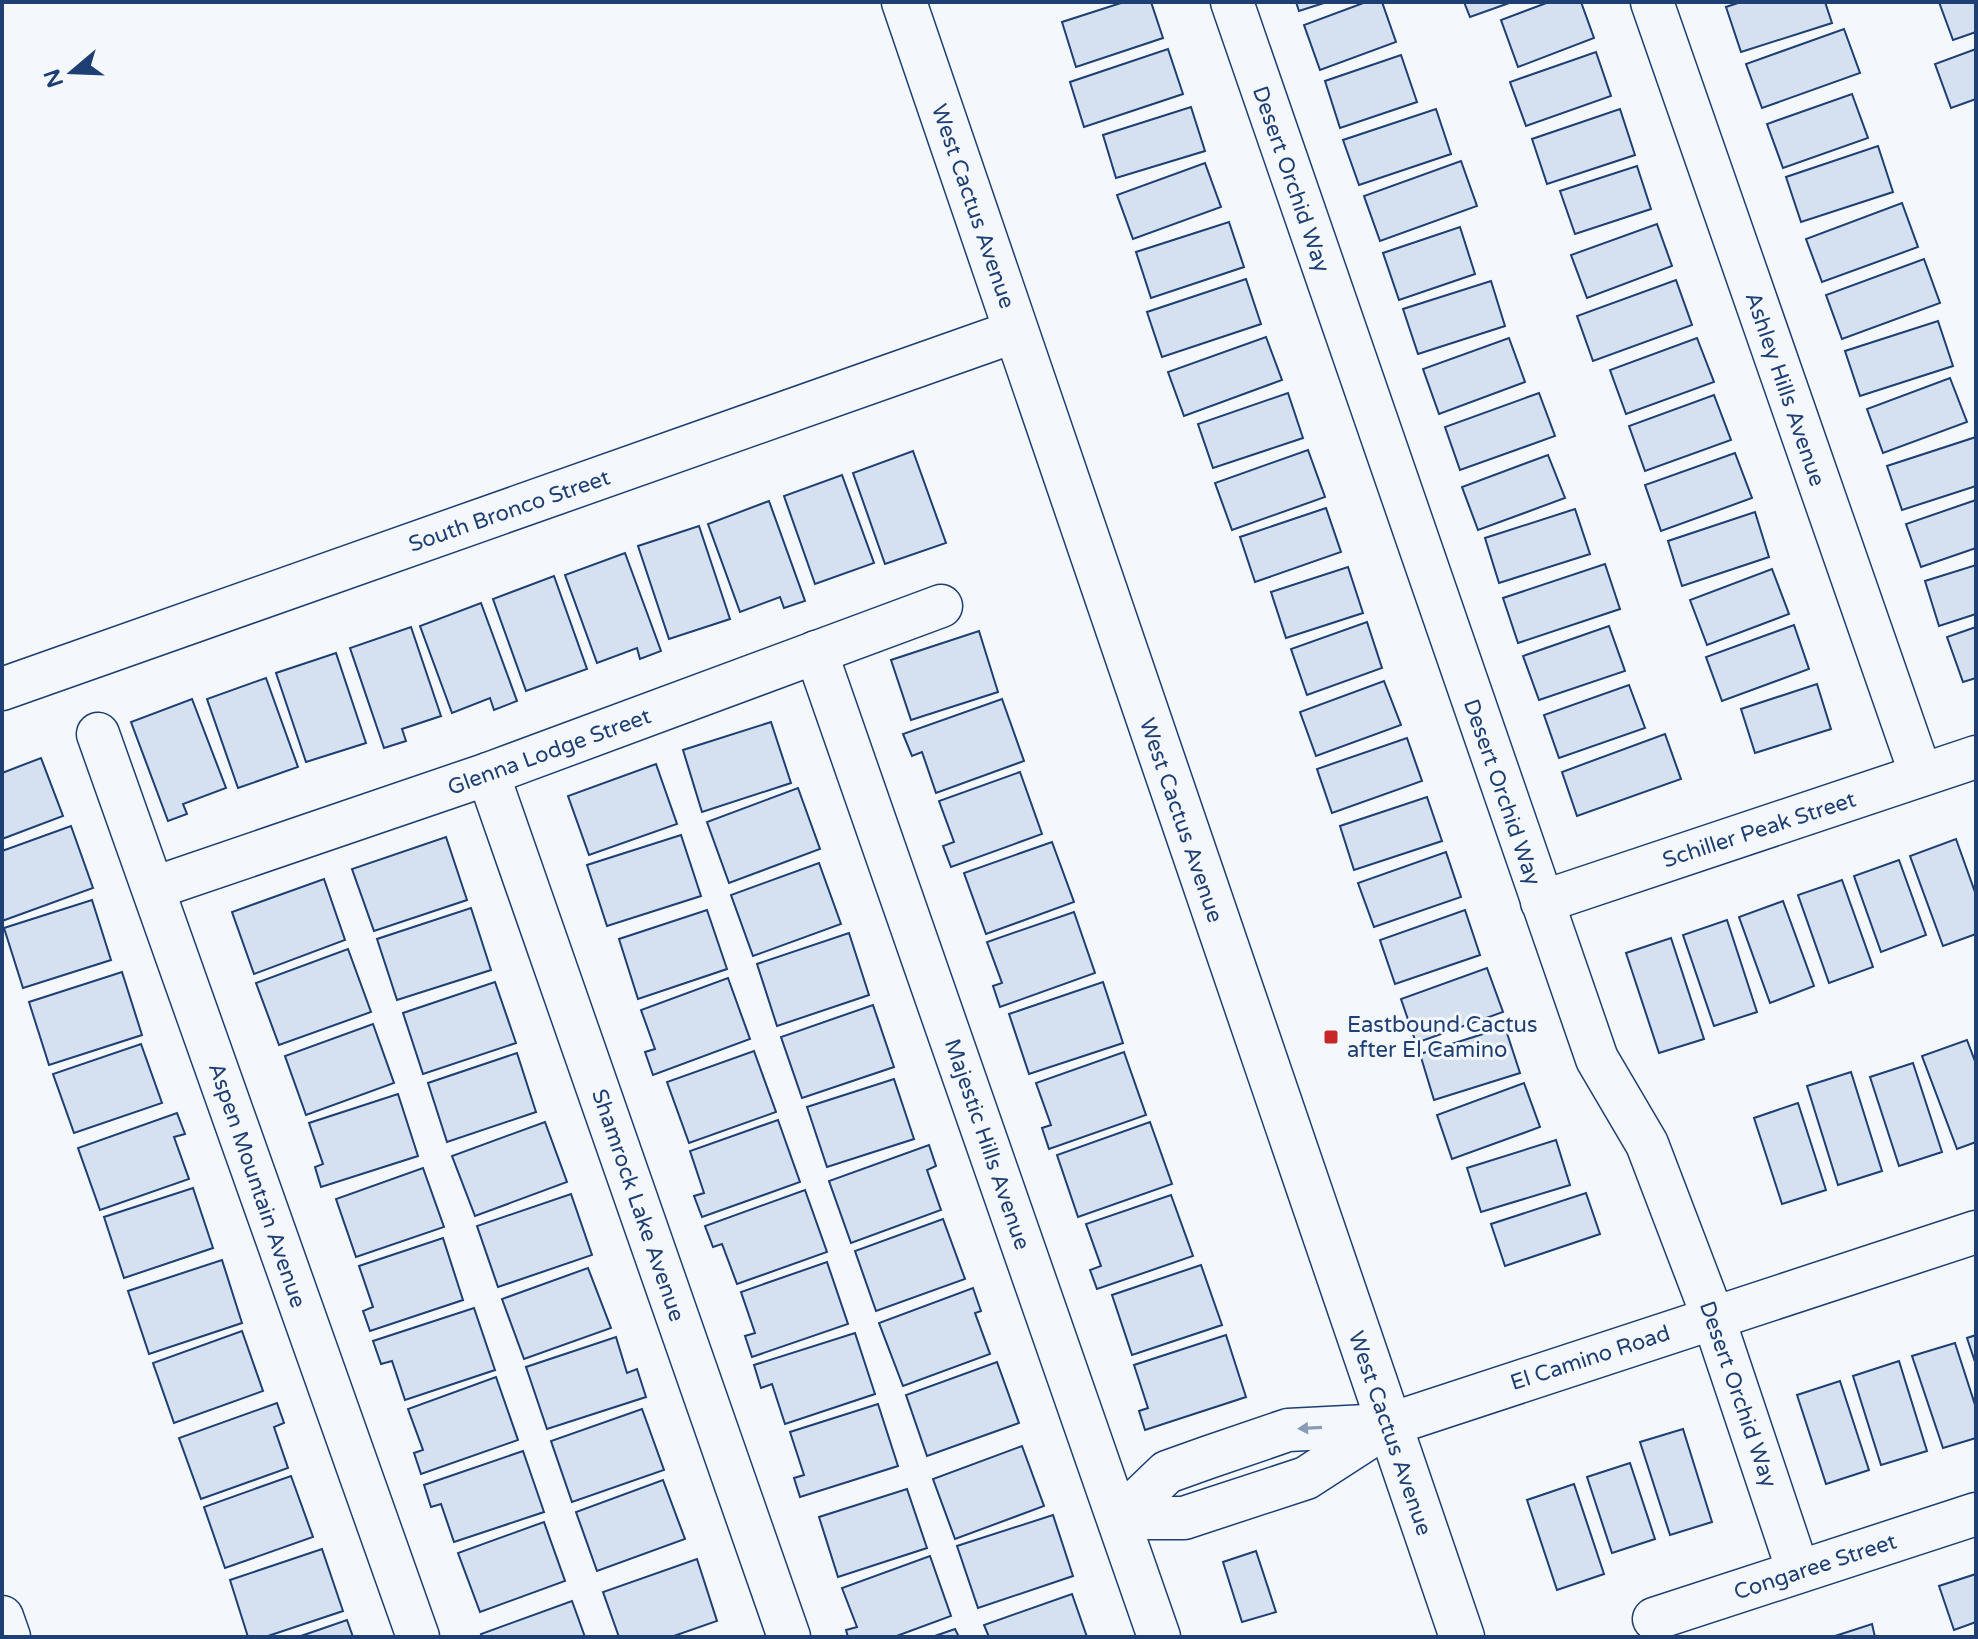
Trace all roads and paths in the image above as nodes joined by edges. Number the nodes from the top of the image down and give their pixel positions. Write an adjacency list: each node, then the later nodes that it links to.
1 (904, 2): 4 (main road, West Cactus Avenue)
2 (1232, 2): 13 (street, Desert Orchid Way)
3 (1652, 2): 11 (street, Ashley Hills Avenue)
4 (1016, 331): 7 (street, South Bronco Street); 16 (main road, West Cactus Avenue)
5 (941, 606): 6 (street, Glenna Lodge Street)
6 (816, 652): 10 (street, Glenna Lodge Street); 18 (street, Majestic Hills Avenue)
7 (2, 689)
8 (98, 734): 12 (street, Aspen Mountain Avenue)
9 (1976, 757): 11 (street, Schiller Peak Street)
10 (488, 774): 12 (street, Glenna Lodge Street); 24 (street, Shamrock Lake Avenue)
11 (1921, 775): 13 (street, Schiller Peak Street)
12 (154, 888): 23 (street, Aspen Mountain Avenue)
13 (1542, 902): 15 (street, Desert Orchid Way)
14 (1976, 1232): 15 (street, El Camino Road)
15 (1713, 1317): 16 (street, El Camino Road); 19 (street, Desert Orchid Way)
16 (1388, 1425): 18 (street, El Camino Road); 26 (main road, West Cactus Avenue)
17 (1976, 1514): 19 (street, Congaree Street)
18 (1119, 1518): 25 (street, Majestic Hills Avenue)
19 (1798, 1571): 21 (street, Congaree Street)
20 (2, 1617): 22 (street)
21 (1654, 1619)
22 (9, 1637)
23 (418, 1637)
24 (789, 1637)
25 (1159, 1637)
26 (1462, 1637)

